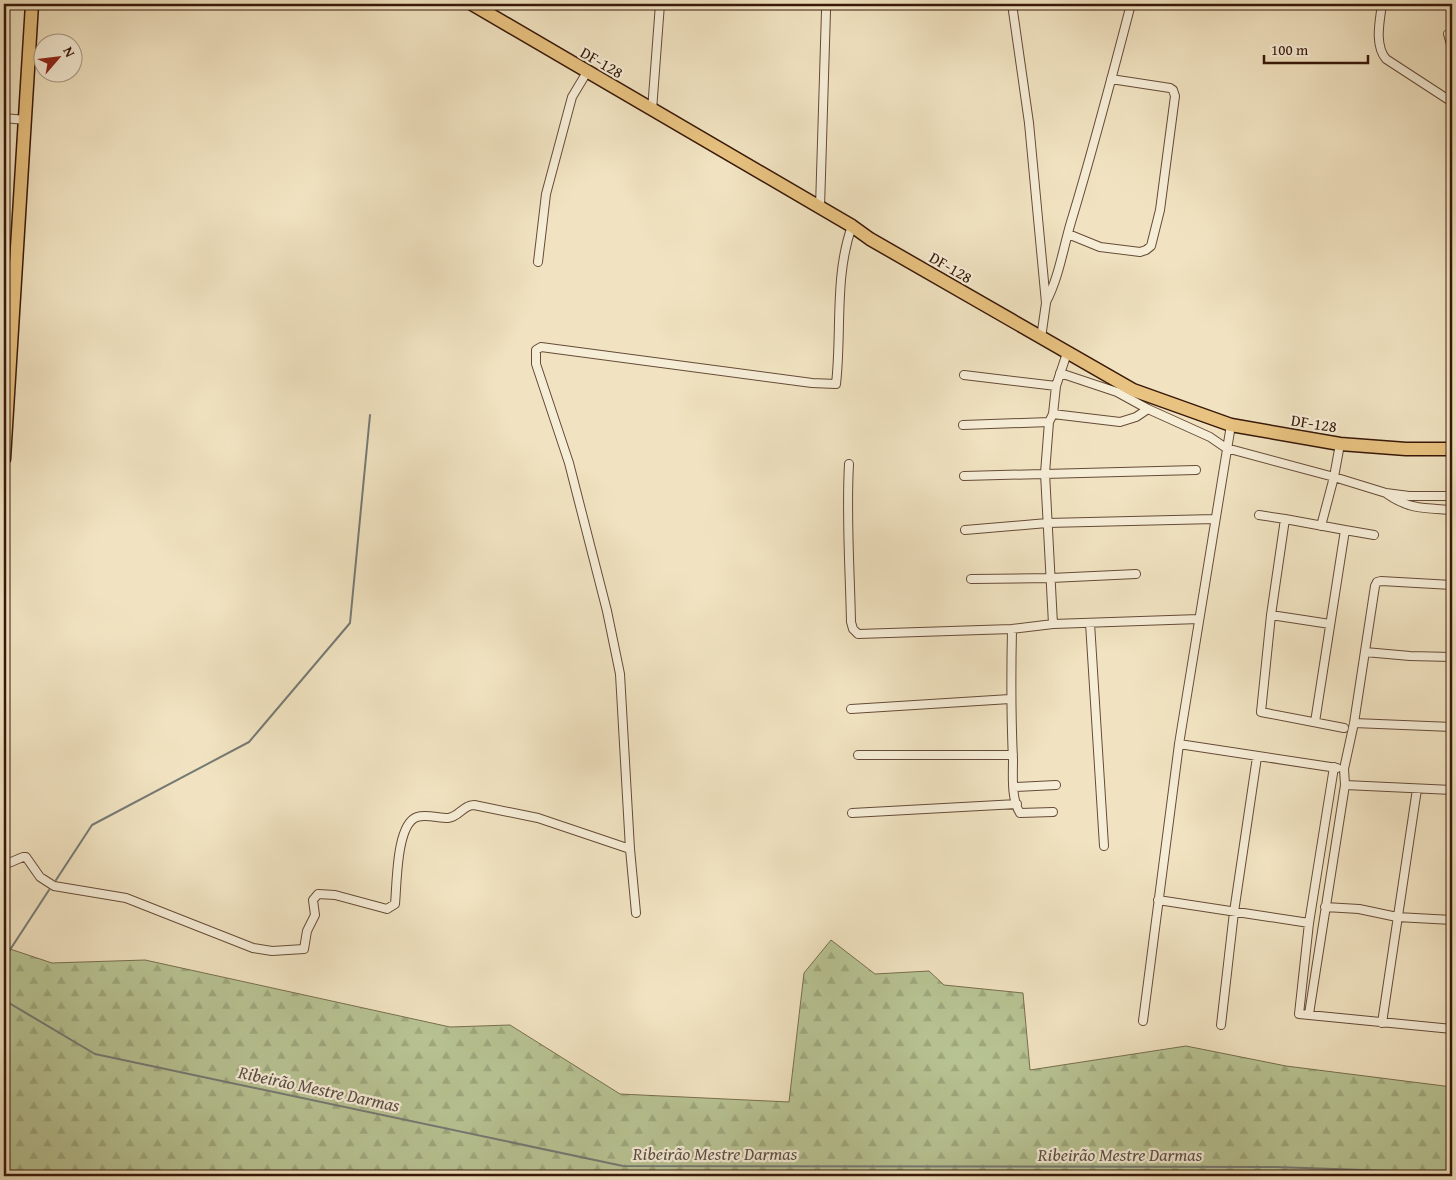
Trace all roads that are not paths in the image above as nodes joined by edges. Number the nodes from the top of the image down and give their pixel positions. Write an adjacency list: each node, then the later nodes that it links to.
1 (32, 4): 16 (main road)
2 (472, 4): 11 (main road, DF-128 / DF-128)
3 (660, 4): 14 (street)
4 (1012, 4): 21 (street)
5 (1131, 4): 12 (street)
6 (1374, 4): 7 (street)
7 (1382, 6): 13 (street)
8 (826, 11): 17 (street)
9 (1450, 37): 10 (street)
10 (1452, 48)
11 (587, 72): 14 (main road, DF-128 / DF-128); 20 (street)
12 (1111, 79): 19 (street); 19 (street)
13 (1452, 102)
14 (652, 110): 17 (main road, DF-128 / DF-128)
15 (4, 118): 16 (street)
16 (26, 120): 24 (main road)
17 (820, 207): 18 (main road, DF-128 / DF-128)
18 (852, 226): 22 (main road, DF-128 / DF-128); 86 (street)
19 (1068, 234): 21 (street)
20 (538, 262)
21 (1046, 303): 22 (street)
22 (1041, 338): 23 (main road, DF-128 / DF-128)
23 (1067, 353): 25 (street); 32 (main road, DF-128 / DF-128)
24 (7, 368): 36 (main road)
25 (1060, 373): 27 (street); 28 (street)
26 (964, 375): 27 (street)
27 (1056, 386): 29 (street)
28 (1148, 409): 29 (street); 34 (street)
29 (1053, 414): 30 (street)
30 (1049, 422): 31 (street); 39 (street)
31 (963, 425)
32 (1231, 425): 33 (main road, DF-128 / DF-128); 34 (street)
33 (1340, 444): 35 (main road, DF-128 / DF-128); 41 (street)
34 (1226, 448): 41 (street); 46 (street)
35 (1452, 449)
36 (4, 458)
37 (850, 464): 62 (street)
38 (1196, 470): 39 (street)
39 (1045, 473): 40 (street); 48 (street)
40 (964, 476)
41 (1334, 477): 42 (street); 49 (street)
42 (1386, 493): 43 (street); 44 (street)
43 (1452, 496)
44 (1452, 510)
45 (1259, 515): 47 (street)
46 (1215, 518): 48 (street); 58 (street)
47 (1285, 519): 49 (street); 57 (street)
48 (1048, 523): 50 (street); 54 (street)
49 (1321, 526): 51 (street)
50 (965, 530)
51 (1345, 530): 52 (street); 61 (street)
52 (1374, 535)
53 (1136, 574): 54 (street)
54 (1051, 578): 55 (street); 60 (street)
55 (971, 579)
56 (1452, 585): 63 (street)
57 (1271, 615): 61 (street); 67 (street)
58 (1199, 619): 59 (street); 71 (street)
59 (1090, 623): 60 (street); 85 (street)
60 (1053, 624): 62 (street)
61 (1330, 624): 67 (street)
62 (1012, 629): 65 (street)
63 (1365, 652): 64 (street); 68 (street)
64 (1452, 657)
65 (1010, 699): 66 (street); 73 (street)
66 (851, 709)
67 (1315, 722): 70 (street)
68 (1354, 723): 69 (street); 76 (street)
69 (1452, 727)
70 (1344, 728)
71 (1179, 744): 74 (street); 88 (street)
72 (858, 755): 73 (street)
73 (1012, 755): 79 (street)
74 (1257, 756): 75 (street); 90 (street)
75 (1334, 767): 76 (street); 94 (street)
76 (1344, 769): 78 (street)
77 (1056, 785): 79 (street)
78 (1345, 785): 80 (street); 89 (street)
79 (1014, 787): 82 (street)
80 (1417, 788): 81 (street); 92 (street)
81 (1452, 790)
82 (1016, 804): 83 (street); 84 (street)
83 (1054, 812)
84 (852, 813)
85 (1104, 846)
86 (630, 849): 87 (street); 91 (street)
87 (4, 865)
88 (1158, 900): 90 (street); 96 (street)
89 (1325, 907): 92 (street); 95 (street)
90 (1234, 912): 94 (street); 98 (street)
91 (636, 913)
92 (1397, 917): 93 (street); 97 (street)
93 (1452, 920)
94 (1309, 923): 95 (street)
95 (1309, 1014): 97 (street)
96 (1143, 1021)
97 (1382, 1023): 99 (street)
98 (1221, 1025)
99 (1452, 1028)

